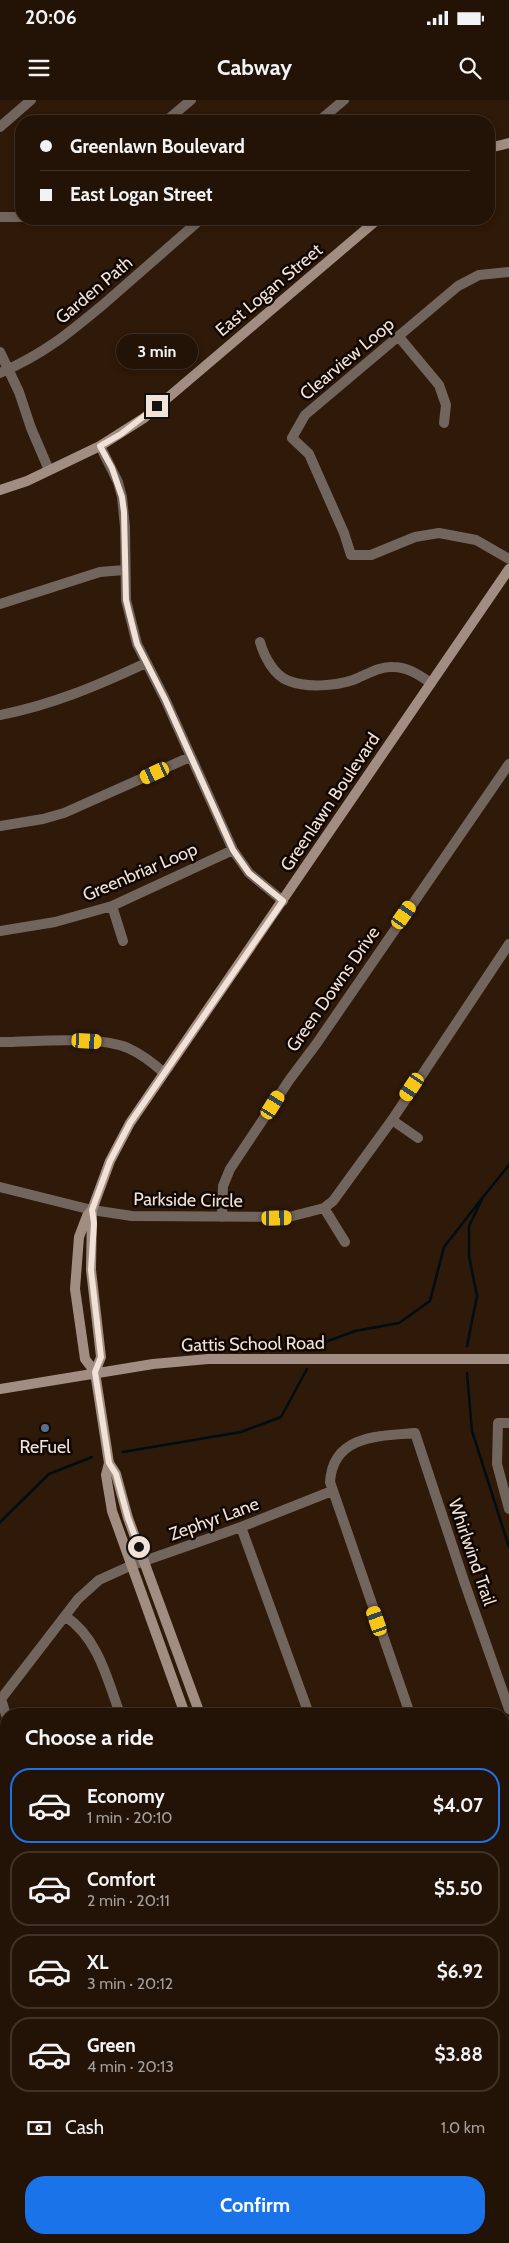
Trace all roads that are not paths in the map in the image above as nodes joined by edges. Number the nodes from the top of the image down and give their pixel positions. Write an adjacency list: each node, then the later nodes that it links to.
1 (191, 100): 4 (street)
2 (344, 100): 5 (street)
3 (28, 101): 6 (street)
4 (173, 115)
5 (325, 115)
6 (0, 127)
7 (509, 143): 8 (street)
8 (495, 146)
9 (0, 217): 10 (street)
10 (15, 217)
11 (194, 225): 16 (street, Garden Path)
12 (371, 225): 18 (street, East Logan Street)
13 (509, 272): 14 (street, Clearview Loop)
14 (399, 337): 17 (street); 21 (street, Clearview Loop)
15 (0, 352): 16 (street)
16 (4, 372): 19 (street)
17 (444, 422)
18 (100, 446): 19 (street, East Logan Street); 22 (street)
19 (49, 470): 20 (street, East Logan Street)
20 (0, 490)
21 (509, 559)
22 (124, 570): 24 (street); 26 (street)
23 (509, 570): 27 (street, Greenlawn Boulevard)
24 (0, 604)
25 (260, 642): 27 (street)
26 (146, 663): 28 (street); 29 (street)
27 (431, 683): 33 (street, Greenlawn Boulevard)
28 (0, 716)
29 (190, 757): 31 (street); 32 (street)
30 (509, 764): 45 (street, Green Downs Drive)
31 (0, 826)
32 (233, 850): 33 (street); 34 (street, Greenbriar Loop)
33 (283, 901): 39 (street, Greenlawn Boulevard)
34 (112, 906): 35 (street, Greenbriar Loop); 36 (street)
35 (0, 931)
36 (123, 941)
37 (509, 944): 40 (street, Parkside Circle)
38 (0, 1042): 39 (street)
39 (163, 1072): 44 (street, Greenlawn Boulevard)
40 (392, 1120): 41 (street); 43 (street, Parkside Circle)
41 (418, 1138)
42 (0, 1187): 44 (street, Parkside Circle)
43 (324, 1208): 45 (street, Parkside Circle); 46 (street)
44 (92, 1210): 45 (street, Parkside Circle); 48 (street, Greenlawn Boulevard); 48 (street, Greenlawn Boulevard)
45 (222, 1217)
46 (345, 1242)
47 (509, 1359): 48 (street, Gattis School Road)
48 (95, 1372): 49 (street, Gattis School Road); 51 (street, Greenlawn Boulevard)
49 (0, 1388)
50 (509, 1423): 53 (street)
51 (109, 1463): 55 (street, Greenlawn Boulevard); 56 (street, Greenlawn Boulevard)
52 (332, 1491): 54 (street, Zephyr Lane); 58 (street, Whirlwind Trail); 64 (street)
53 (509, 1509)
54 (242, 1527): 55 (street, Zephyr Lane); 63 (street)
55 (144, 1561): 56 (street, Zephyr Lane); 62 (street, Greenlawn Boulevard)
56 (130, 1566): 57 (street, Zephyr Lane); 61 (street, Greenlawn Boulevard)
57 (65, 1616): 59 (street, Zephyr Lane); 60 (street)
58 (508, 1703)
59 (4, 1708)
60 (118, 1708)
61 (183, 1708)
62 (198, 1708)
63 (307, 1708)
64 (408, 1708)

